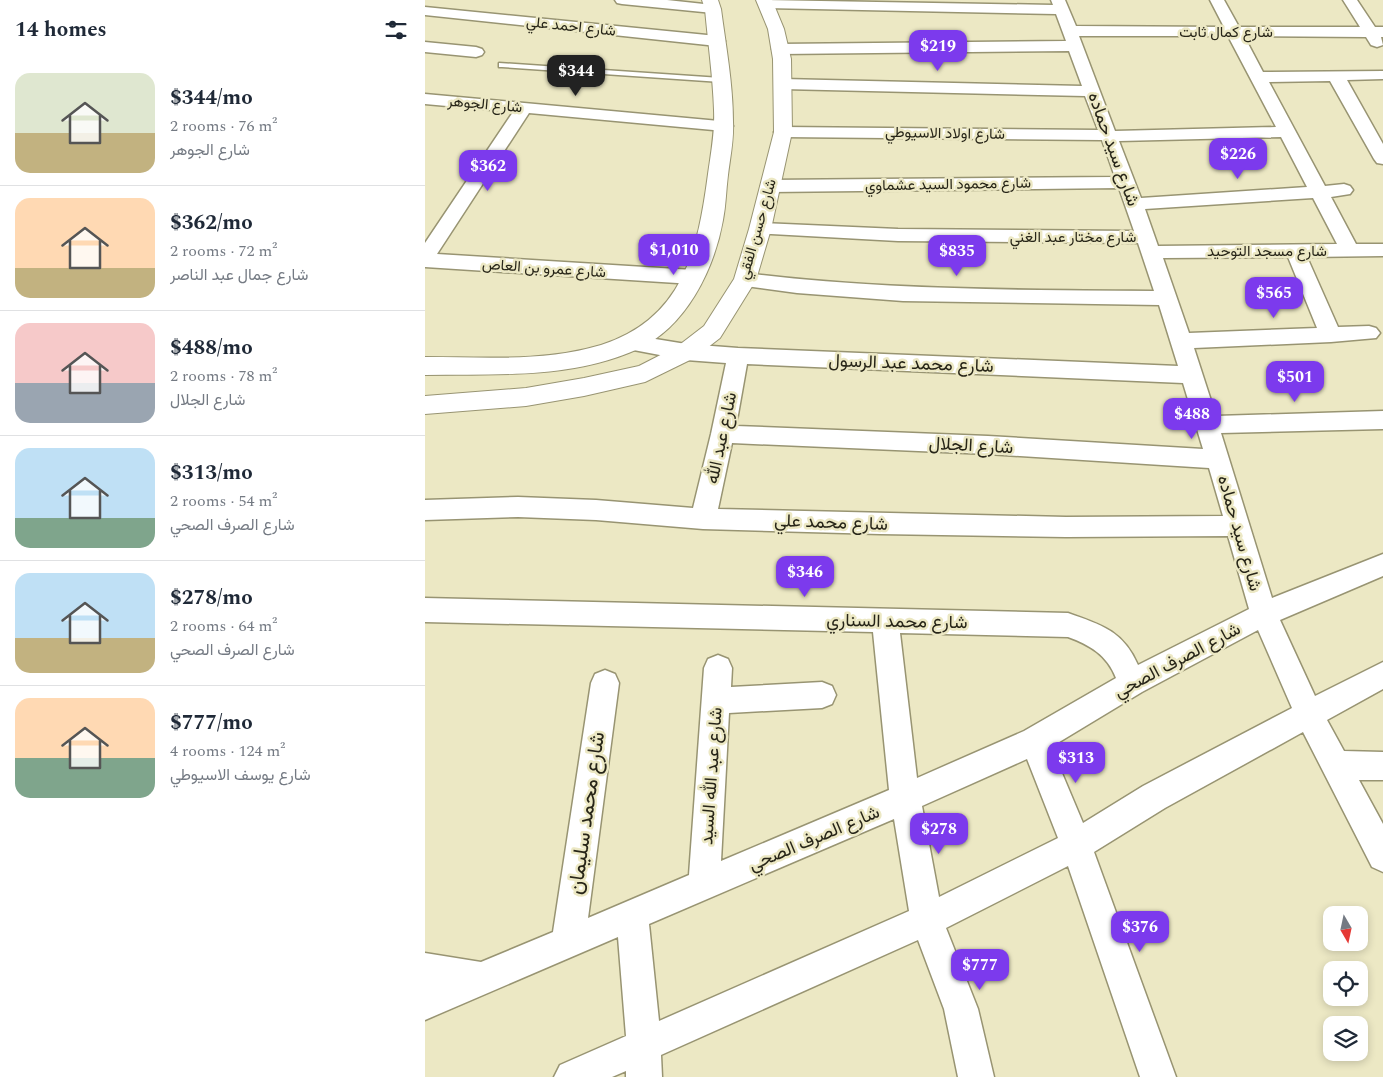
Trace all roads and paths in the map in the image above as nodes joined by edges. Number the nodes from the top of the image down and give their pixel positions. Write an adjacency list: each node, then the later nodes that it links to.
1 (622, 0): 5 (street)
2 (1217, 0): 9 (street)
3 (1351, 0): 10 (street)
4 (765, 2): 6 (street); 14 (street, شارع حسن الفقي)
5 (712, 4): 11 (street)
6 (928, 4): 8 (street); 13 (street)
7 (425, 11): 11 (street, شارع احمد علي)
8 (1066, 22): 9 (street, شارع كمال ثابت); 13 (street); 23 (street, شارع سيد حماده)
9 (1234, 32): 10 (street, شارع كمال ثابت); 20 (street)
10 (1376, 32): 15 (street)
11 (717, 41): 21 (street)
12 (425, 47): 16 (street)
13 (934, 48): 14 (street)
14 (780, 49): 22 (street, شارع حسن الفقي)
15 (1383, 50)
16 (476, 52)
17 (502, 65): 21 (lane)
18 (1381, 75): 19 (street)
19 (1336, 76): 20 (street); 30 (street)
20 (1257, 77): 28 (street)
21 (721, 80): 26 (street)
22 (783, 84): 23 (street); 27 (street, شارع حسن الفقي)
23 (1093, 91): 29 (street, شارع سيد حماده)
24 (425, 99): 25 (street, شارع الجوهر)
25 (523, 108): 26 (street, شارع الجوهر); 41 (street)
26 (724, 126): 42 (street)
27 (783, 132): 29 (street, شارع اولاد الاسيوطي); 32 (street, شارع حسن الفقي)
28 (1287, 132): 29 (street, شارع اولاد الاسيوطي); 34 (street)
29 (1108, 136): 31 (street, شارع سيد حماده)
30 (1383, 158)
31 (1126, 182): 32 (street, شارع محمود السيد عشماوي); 35 (street, شارع سيد حماده)
32 (770, 186): 36 (street, شارع حسن الفقي)
33 (1344, 190): 34 (street)
34 (1318, 191): 35 (street); 38 (street)
35 (1134, 204): 37 (street, شارع سيد حماده)
36 (760, 229): 37 (street, شارع مختار عبد الغني); 43 (street, شارع حسن الفقي)
37 (1149, 245): 40 (street, شارع مسجد التوحيد); 44 (street, شارع سيد حماده)
38 (1351, 250): 39 (street, شارع مسجد التوحيد); 40 (street, شارع مسجد التوحيد)
39 (1383, 250)
40 (1295, 251): 46 (street)
41 (425, 259): 42 (street, شارع عمرو بن العاص)
42 (693, 277): 48 (street)
43 (745, 280): 44 (street); 49 (street, شارع حسن الفقي)
44 (1167, 298): 47 (street, شارع سيد حماده)
45 (1369, 333): 46 (street)
46 (1331, 335): 47 (street)
47 (1181, 341): 52 (street, شارع سيد حماده)
48 (631, 343): 49 (street, شارع محمد عبد الرسول); 51 (street)
49 (685, 352): 50 (street, شارع محمد عبد الرسول); 53 (street, شارع حسن الفقي)
50 (738, 356): 52 (street, شارع محمد عبد الرسول); 56 (street, شارع عبد الله)
51 (425, 366)
52 (1192, 374): 55 (street, شارع سيد حماده)
53 (425, 405)
54 (1383, 420): 55 (street)
55 (1207, 424): 57 (street, شارع سيد حماده)
56 (723, 434): 57 (street, شارع الجلال); 59 (street, شارع عبد الله)
57 (1218, 459): 60 (street, شارع سيد حماده)
58 (425, 510): 59 (street, شارع محمد علي)
59 (703, 519): 60 (street, شارع محمد علي)
60 (1237, 526): 63 (street, شارع سيد حماده)
61 (1383, 565): 63 (street, شارع الصرف الصحي)
62 (425, 610): 64 (street, شارع محمد السناري)
63 (1264, 614): 67 (street, شارع الصرف الصحي); 71 (street, شارع سيد حماده)
64 (885, 621): 67 (street, شارع محمد السناري); 75 (street)
65 (718, 668): 70 (street, شارع عبد الله السيد)
66 (1383, 675): 71 (street)
67 (1132, 682): 72 (street, شارع الصرف الصحي)
68 (605, 683): 81 (street, شارع محمد سليمان)
69 (822, 695): 70 (street)
70 (716, 701): 78 (street, شارع عبد الله السيد)
71 (1309, 714): 73 (street, شارع سيد حماده); 76 (street)
72 (1034, 740): 75 (street, شارع الصرف الصحي); 76 (street)
73 (1336, 766): 74 (street); 77 (street, شارع سيد حماده)
74 (1383, 766)
75 (905, 798): 78 (street, شارع الصرف الصحي); 80 (street)
76 (1076, 845): 80 (street); 88 (street)
77 (1383, 856)
78 (704, 886): 79 (street, شارع الصرف الصحي)
79 (632, 916): 81 (street, شارع الصرف الصحي); 85 (street)
80 (927, 920): 85 (street); 87 (street)
81 (568, 942): 83 (street, شارع الصرف الصحي)
82 (425, 970): 83 (street)
83 (481, 979): 84 (street, شارع الصرف الصحي)
84 (425, 1003)
85 (644, 1061): 86 (street)
86 (572, 1077)
87 (976, 1077)
88 (1158, 1077)

